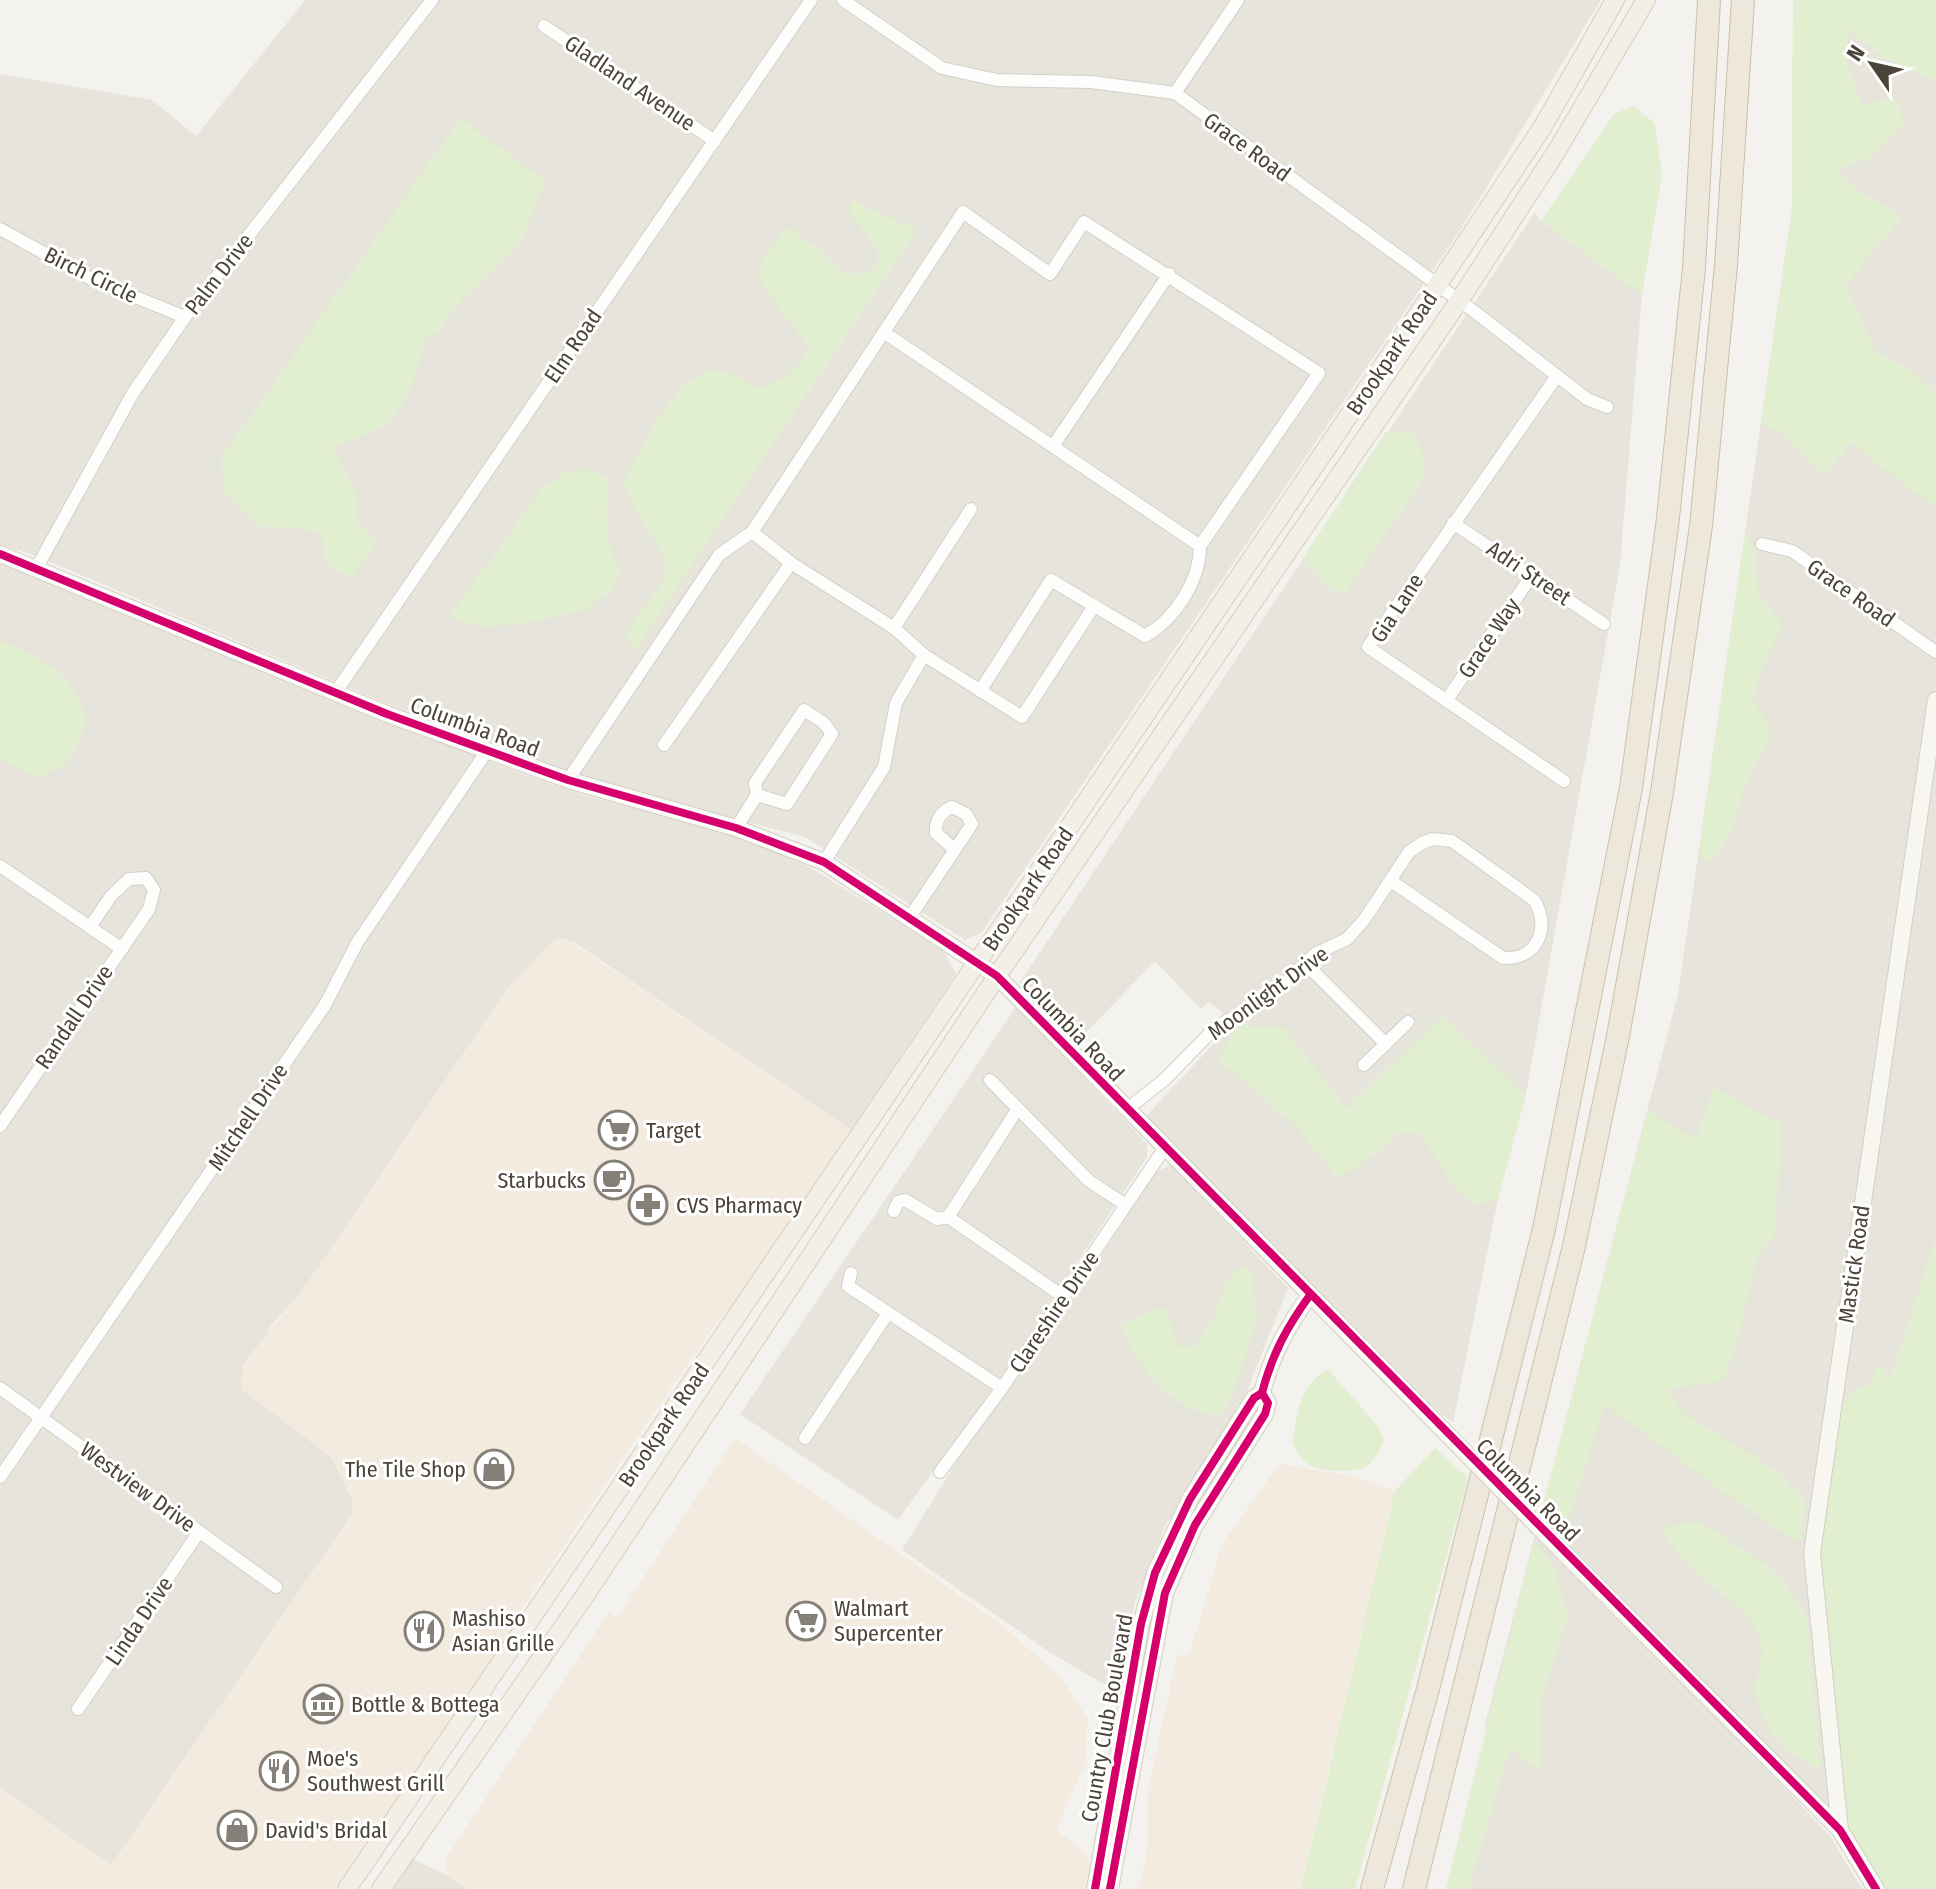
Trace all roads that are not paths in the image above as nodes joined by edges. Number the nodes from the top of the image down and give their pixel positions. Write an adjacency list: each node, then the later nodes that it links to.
1 (432, 0): 16 (street, Palm Drive)
2 (811, 0): 11 (street, Elm Road)
3 (843, 0): 10 (street, Grace Road)
4 (1238, 0): 10 (street)
5 (1615, 0): 14 (main road, Brookpark Road)
6 (1646, 0): 15 (main road, Brookpark Road)
7 (1709, 0): 85 (highway)
8 (1743, 0): 86 (highway)
9 (544, 26): 11 (street, Gladland Avenue)
10 (1175, 93): 14 (street, Grace Road)
11 (715, 141): 36 (street, Elm Road)
12 (0, 229): 16 (street, Birch Circle)
13 (1169, 274): 17 (street); 20 (street); 25 (street)
14 (1437, 286): 15 (street, Grace Road); 53 (main road, Brookpark Road)
15 (1459, 301): 18 (street, Grace Road); 54 (main road, Brookpark Road)
16 (185, 317): 28 (street, Palm Drive)
17 (885, 333): 20 (street); 23 (street)
18 (1557, 376): 19 (street, Grace Road); 22 (street, Gia Lane)
19 (1607, 407)
20 (1053, 446): 25 (street)
21 (971, 509): 32 (street)
22 (1453, 523): 29 (street, Adri Street); 38 (street, Gia Lane)
23 (752, 532): 27 (street); 41 (street)
24 (1762, 544): 33 (street, Grace Road)
25 (1200, 546): 30 (street)
26 (0, 554): 28 (street, Columbia Road)
27 (791, 563): 32 (street); 39 (street)
28 (36, 569): 36 (street, Columbia Road)
29 (1532, 575): 31 (street, Adri Street); 38 (street, Grace Way)
30 (1094, 606): 35 (street); 35 (street)
31 (1604, 624)
32 (894, 628): 34 (street)
33 (1936, 652)
34 (924, 655): 35 (street); 46 (street)
35 (980, 691)
36 (335, 693): 40 (street, Columbia Road)
37 (1936, 700): 80 (street, Mastick Road)
38 (1446, 701): 42 (street, Gia Lane)
39 (664, 745)
40 (487, 751): 41 (street, Columbia Road); 73 (street, Mitchell Drive)
41 (568, 780): 44 (street, Columbia Road)
42 (1564, 781)
43 (757, 795): 43 (street); 44 (street)
44 (736, 828): 46 (street, Columbia Road)
45 (955, 850): 49 (street)
46 (824, 862): 49 (street, Columbia Road)
47 (0, 866): 50 (street)
48 (1391, 881): 48 (street, Moonlight Drive); 52 (street, Moonlight Drive)
49 (910, 917): 53 (street, Columbia Road)
50 (90, 927): 51 (street); 51 (street, Randall Drive)
51 (122, 949): 61 (street, Randall Drive)
52 (1305, 963): 56 (street); 60 (street, Moonlight Drive)
53 (977, 965): 54 (street, Columbia Road); 81 (main road, Brookpark Road)
54 (997, 976): 60 (street, Columbia Road); 82 (main road, Brookpark Road)
55 (1408, 1022): 56 (street)
56 (1386, 1044): 57 (street)
57 (1364, 1065)
58 (990, 1080): 59 (street)
59 (1017, 1110): 63 (street); 65 (street)
60 (1126, 1110): 62 (street, Columbia Road)
61 (0, 1126)
62 (1164, 1149): 63 (street, Clareshire Drive); 67 (street, Columbia Road)
63 (1126, 1205): 68 (street, Clareshire Drive)
64 (894, 1211): 65 (street)
65 (948, 1217): 68 (street)
66 (851, 1273): 69 (street)
67 (1310, 1295): 72 (street, Country Club Boulevard); 80 (street, Columbia Road, bridge)
68 (1064, 1297): 71 (street, Clareshire Drive)
69 (888, 1313): 71 (street); 74 (street)
70 (0, 1388): 73 (street, Westview Drive)
71 (1002, 1388): 75 (street, Clareshire Drive)
72 (1262, 1393): 83 (street, Country Club Boulevard); 84 (street, Country Club Boulevard)
73 (41, 1417): 76 (street, Mitchell Drive); 77 (street, Westview Drive)
74 (805, 1438)
75 (940, 1472)
76 (0, 1477)
77 (199, 1532): 78 (street, Westview Drive); 79 (street, Linda Drive)
78 (276, 1587)
79 (78, 1709)
80 (1840, 1830): 87 (street, Columbia Road)
81 (347, 1889)
82 (381, 1889)
83 (1095, 1889)
84 (1110, 1889)
85 (1372, 1889)
86 (1414, 1889)
87 (1876, 1889)

